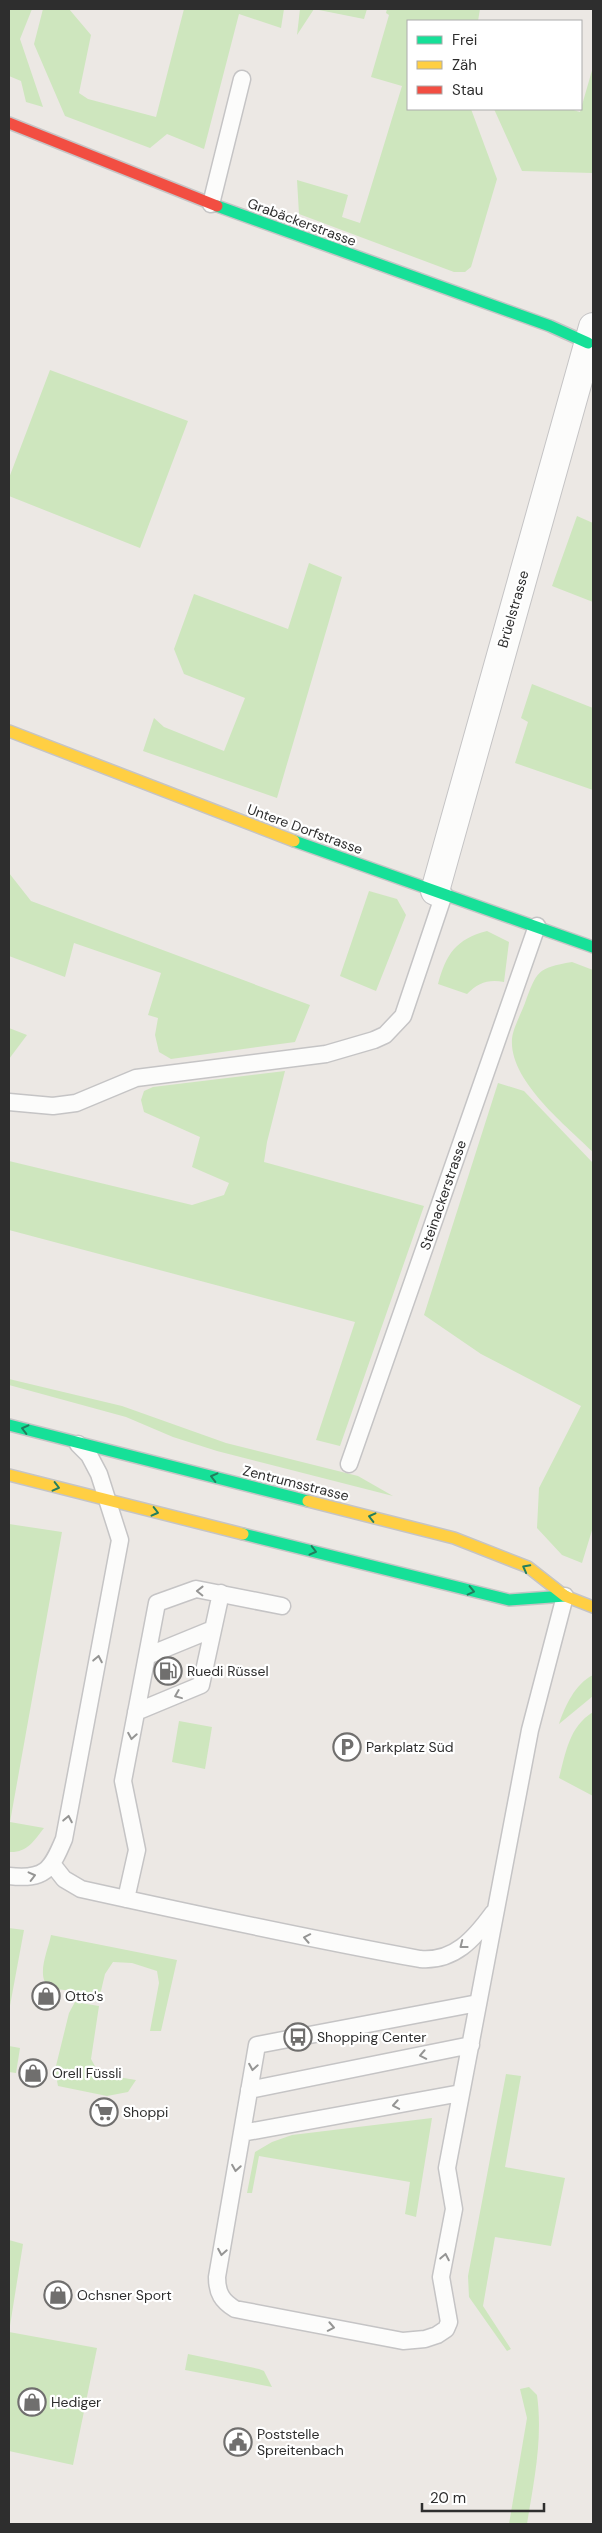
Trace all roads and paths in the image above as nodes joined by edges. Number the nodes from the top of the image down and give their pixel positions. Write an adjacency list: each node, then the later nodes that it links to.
1 (242, 79): 3 (lane)
2 (9, 123): 3 (street, Grabäckerstrasse)
3 (211, 204): 4 (street, Grabäckerstrasse)
4 (592, 338): 6 (street, Brüelstrasse)
5 (9, 731): 6 (street, Untere Dorfstrasse)
6 (439, 892): 7 (street, Untere Dorfstrasse); 9 (lane)
7 (537, 926): 8 (street, Untere Dorfstrasse); 12 (lane, Steinackerstrasse)
8 (593, 947)
9 (9, 1102)
10 (9, 1425): 11 (street, Zentrumsstrasse, one-way to 10)
11 (75, 1441): 14 (lane); 16 (street, Zentrumsstrasse, one-way to 11)
12 (349, 1464)
13 (9, 1475): 14 (street, Zentrumsstrasse, one-way to 14)
14 (108, 1500): 16 (street, Zentrumsstrasse, one-way to 16); 22 (lane, one-way to 14)
15 (221, 1593): 17 (lane); 19 (lane); 20 (lane, one-way to 20)
16 (565, 1596): 18 (street, Zentrumsstrasse); 25 (lane)
17 (282, 1606)
18 (593, 1607)
19 (213, 1629): 20 (lane); 21 (lane, one-way to 21)
20 (146, 1656): 21 (lane)
21 (136, 1712): 24 (lane, one-way to 24)
22 (53, 1865): 23 (lane, one-way to 22); 24 (lane)
23 (9, 1876)
24 (126, 1899): 25 (lane, one-way to 24)
25 (496, 1910): 26 (lane)
26 (478, 2003): 27 (lane); 28 (lane, one-way to 28)
27 (471, 2045): 28 (lane, one-way to 28); 29 (lane)
28 (249, 2090): 30 (lane)
29 (461, 2093): 30 (lane, one-way to 30); 30 (lane, one-way to 29)
30 (242, 2133)

